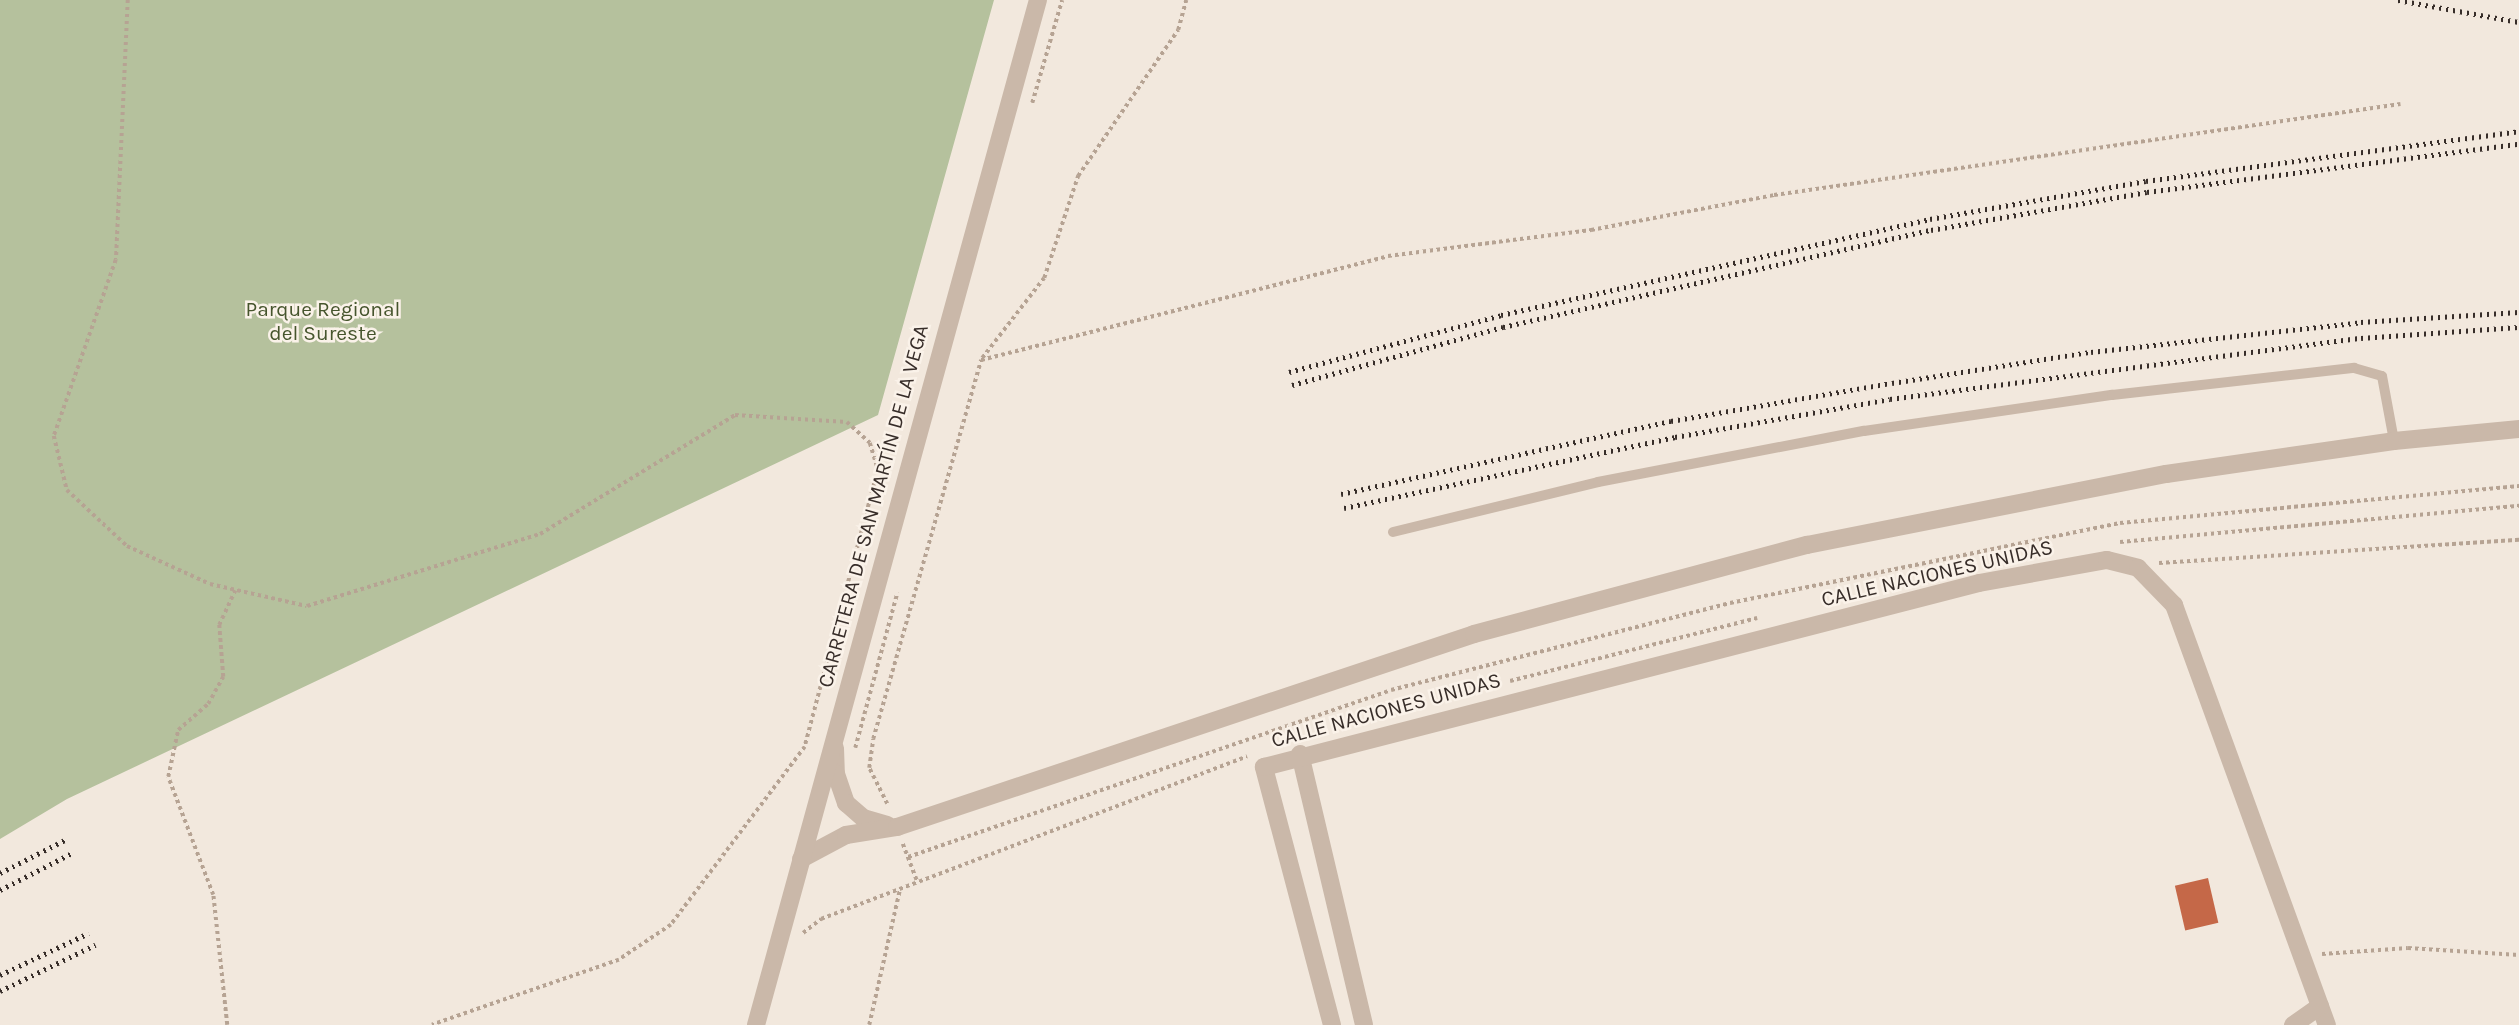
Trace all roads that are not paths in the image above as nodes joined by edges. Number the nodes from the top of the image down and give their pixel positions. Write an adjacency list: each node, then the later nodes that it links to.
1 (1038, 0): 5 (street, CARRETERA DE SAN MARTÍN DE LA VEGA)
2 (2519, 429): 3 (street)
3 (2394, 441): 4 (lane); 7 (street)
4 (1393, 532)
5 (834, 734): 7 (street); 8 (street, CARRETERA DE SAN MARTÍN DE LA VEGA)
6 (1300, 754): 9 (street, CALLE NACIONES UNIDAS); 11 (street, CALLE NACIONES UNIDAS); 12 (street)
7 (897, 827): 8 (street)
8 (801, 859): 10 (street, CARRETERA DE SAN MARTÍN DE LA VEGA)
9 (2320, 1006): 13 (street); 14 (street)
10 (756, 1025)
11 (1332, 1025)
12 (1364, 1025)
13 (2293, 1025)
14 (2326, 1025)

